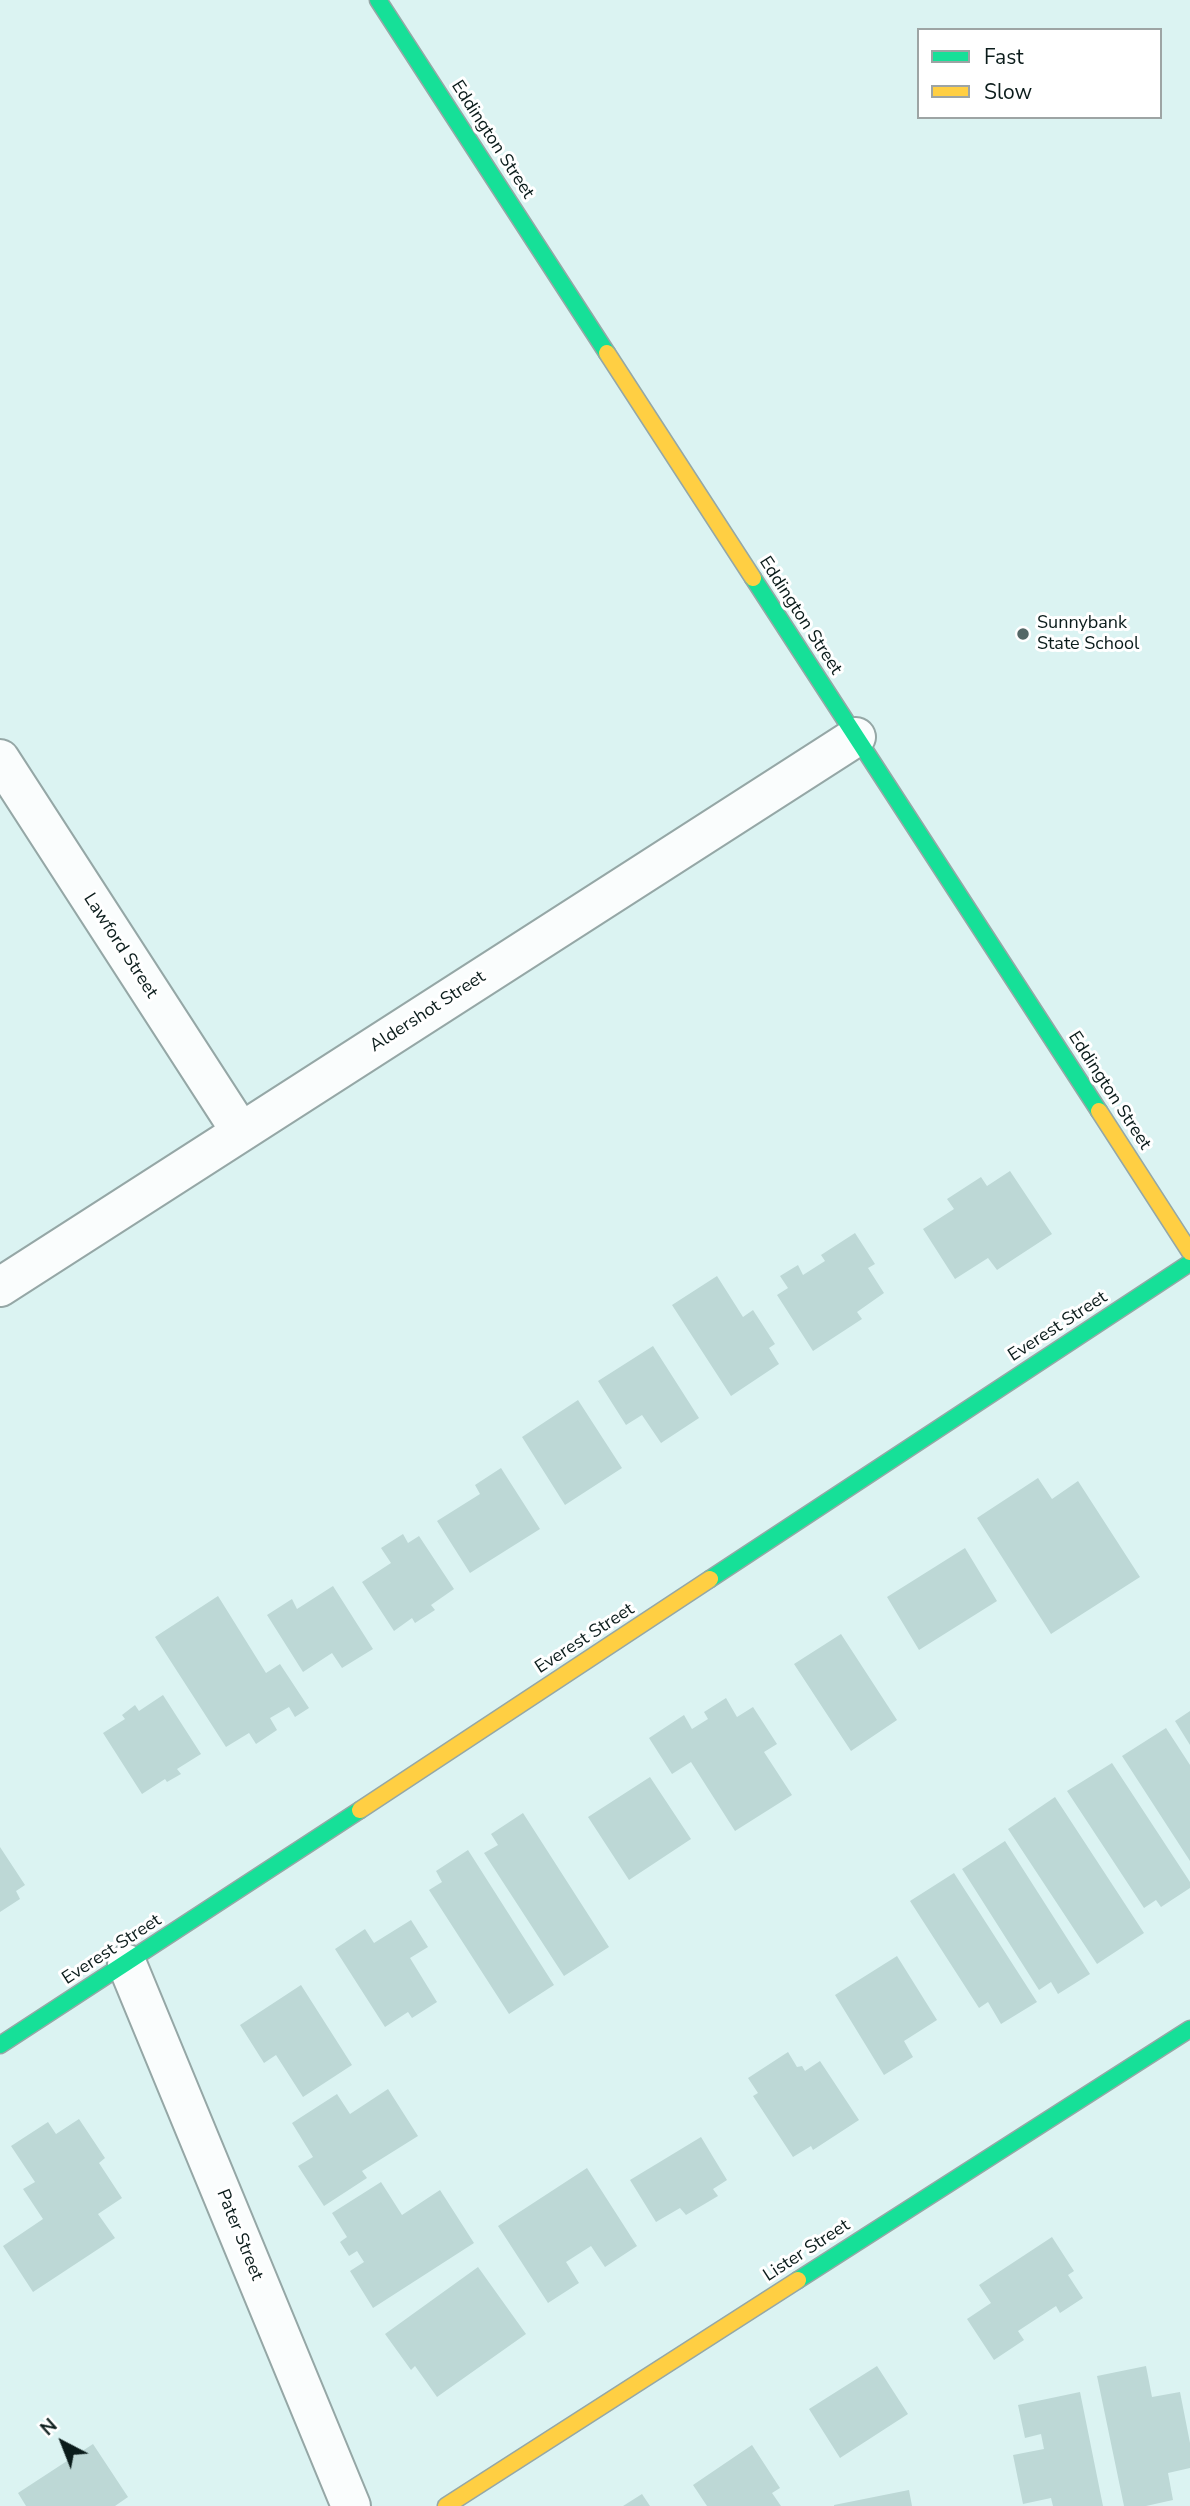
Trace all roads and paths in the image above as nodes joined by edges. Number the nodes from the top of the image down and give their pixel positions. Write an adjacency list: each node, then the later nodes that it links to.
1 (378, 0): 2 (street, Eddington Street)
2 (856, 737): 4 (street, Aldershot Street); 5 (street, Eddington Street)
3 (0, 759): 4 (street, Lawford Street)
4 (241, 1132): 7 (street, Aldershot Street)
5 (1190, 1252)
6 (1190, 1263): 8 (street, Everest Street)
7 (0, 1287)
8 (127, 1964): 10 (street, Everest Street); 11 (street, Pater Street)
9 (1190, 2029): 12 (street, Lister Street)
10 (0, 2045)
11 (351, 2506)
12 (446, 2506)

